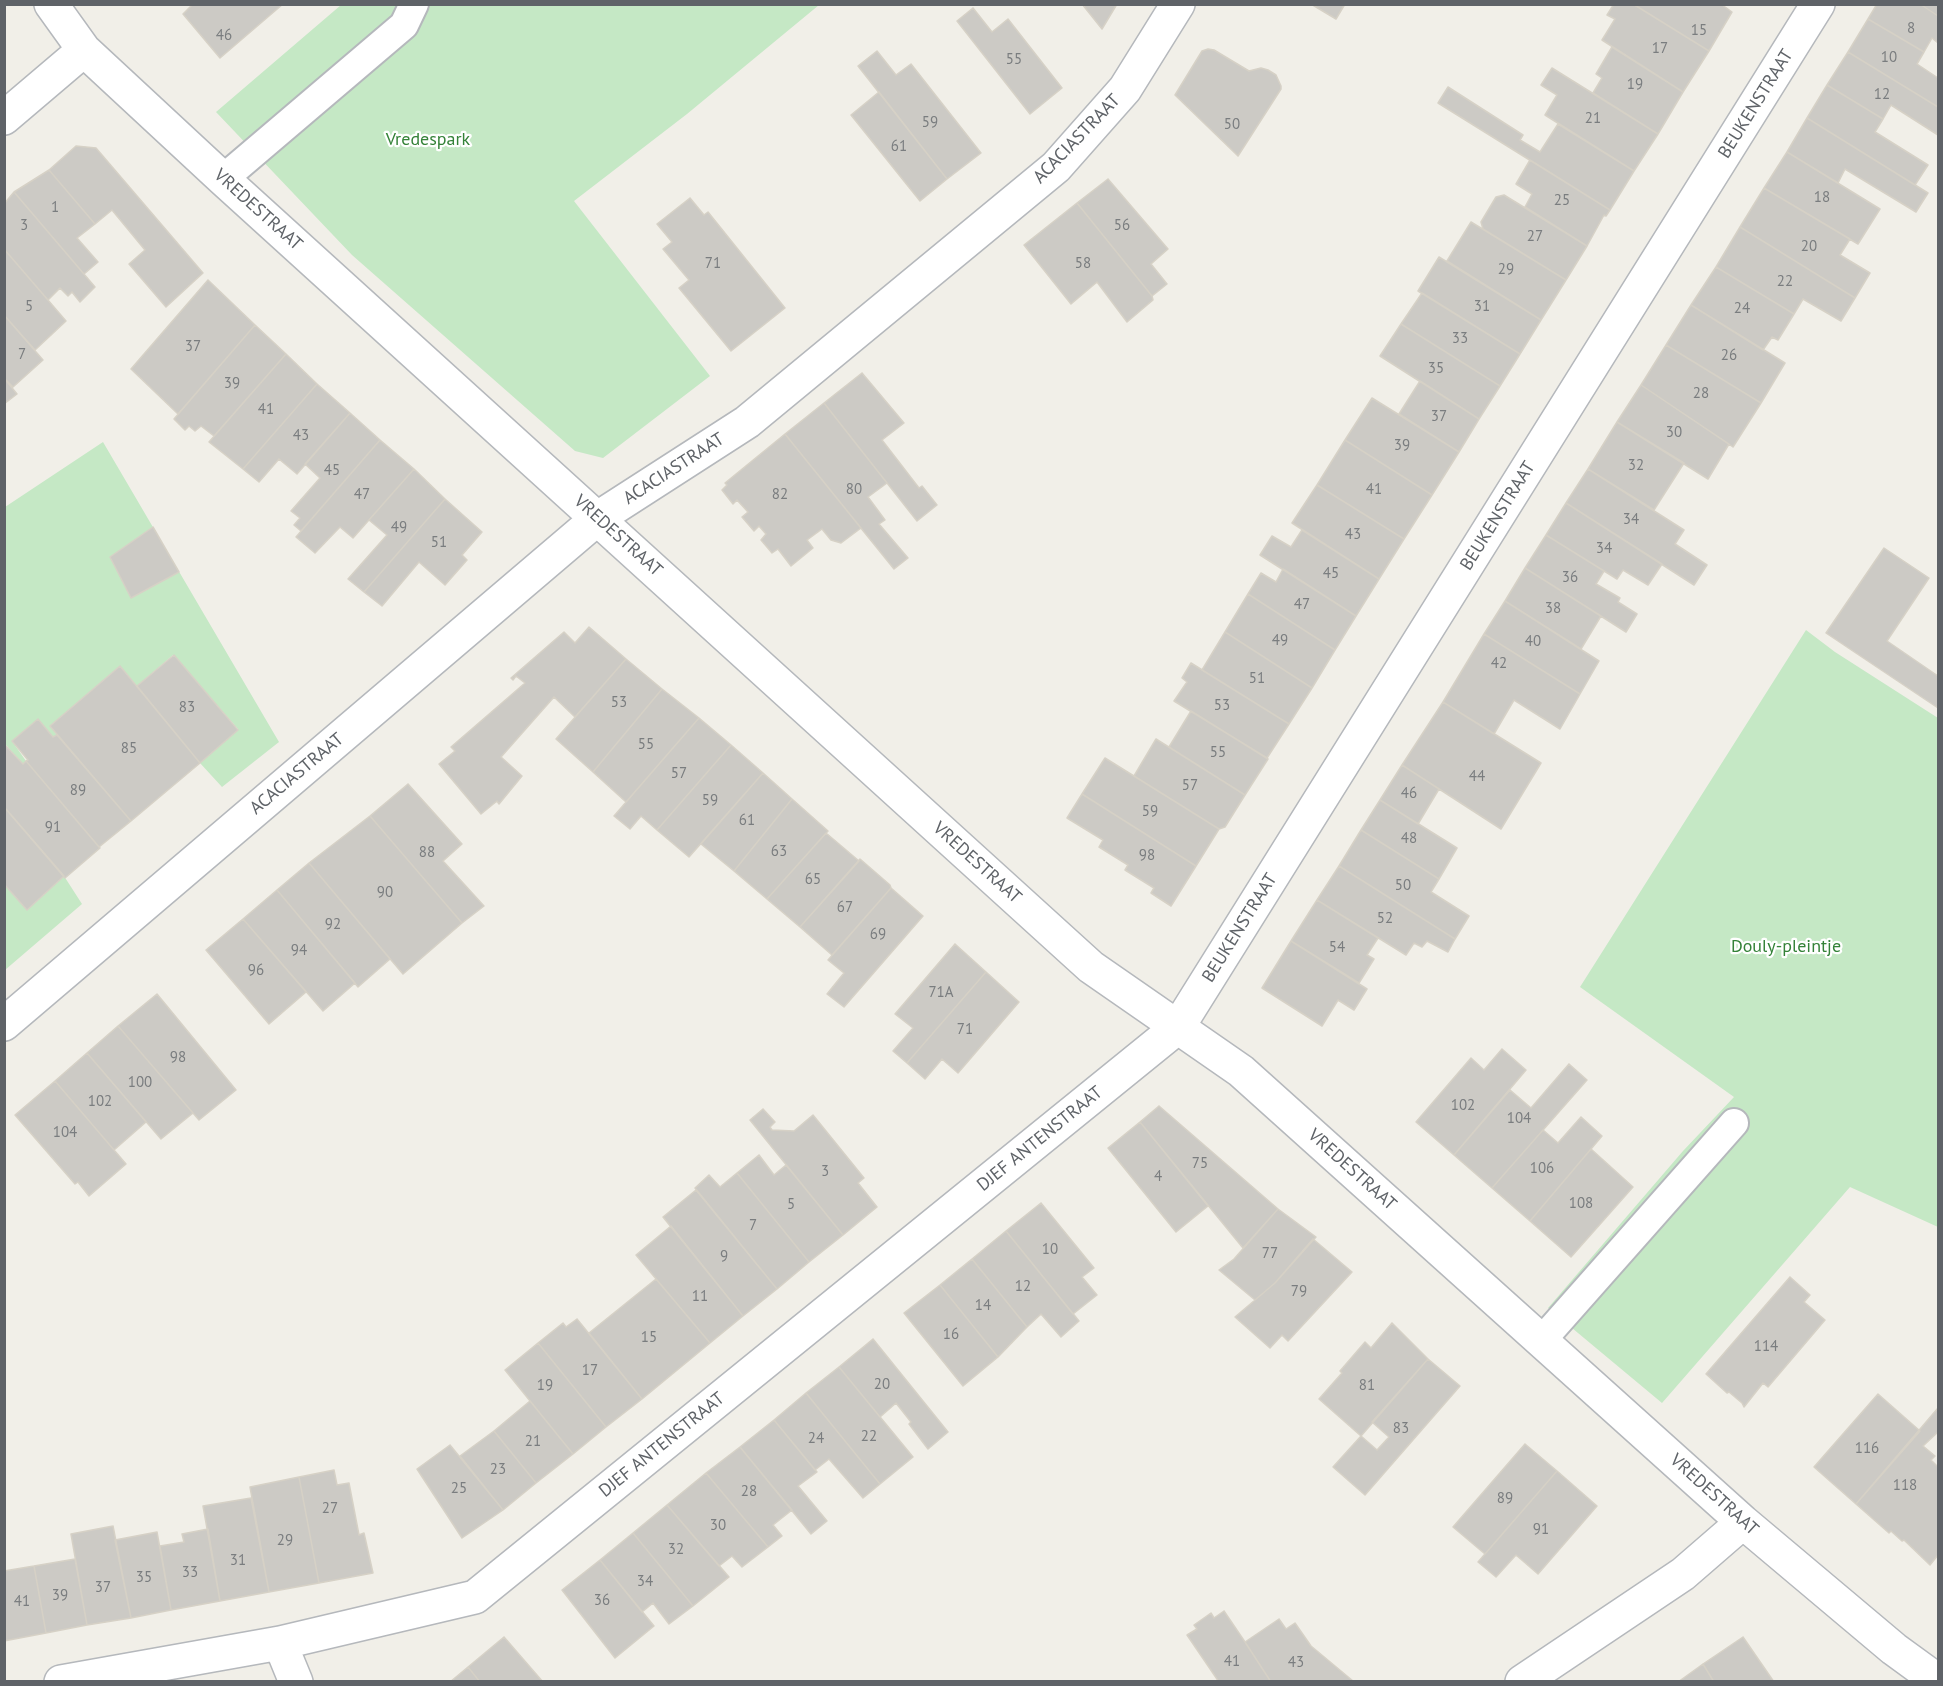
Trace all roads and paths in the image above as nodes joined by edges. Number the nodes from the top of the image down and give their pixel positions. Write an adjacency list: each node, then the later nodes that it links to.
1 (51, 4): 5 (street, VREDESTRAAT)
2 (414, 4): 7 (lane)
3 (1178, 4): 8 (street, ACACIASTRAAT)
4 (1818, 4): 10 (street, BEUKENSTRAAT)
5 (84, 50): 6 (street); 7 (street, VREDESTRAAT)
6 (4, 118)
7 (224, 179): 8 (street, VREDESTRAAT)
8 (598, 518): 9 (street, ACACIASTRAAT); 10 (street, VREDESTRAAT)
9 (4, 1024)
10 (1178, 1027): 12 (street, VREDESTRAAT); 14 (street, DJEF ANTENSTRAAT)
11 (1734, 1123): 12 (lane)
12 (1542, 1340): 13 (street, VREDESTRAAT)
13 (1743, 1522): 15 (street, VREDESTRAAT); 18 (street)
14 (280, 1642): 16 (street, DJEF ANTENSTRAAT); 17 (street)
15 (1938, 1681)
16 (61, 1682)
17 (296, 1682)
18 (1522, 1682)

